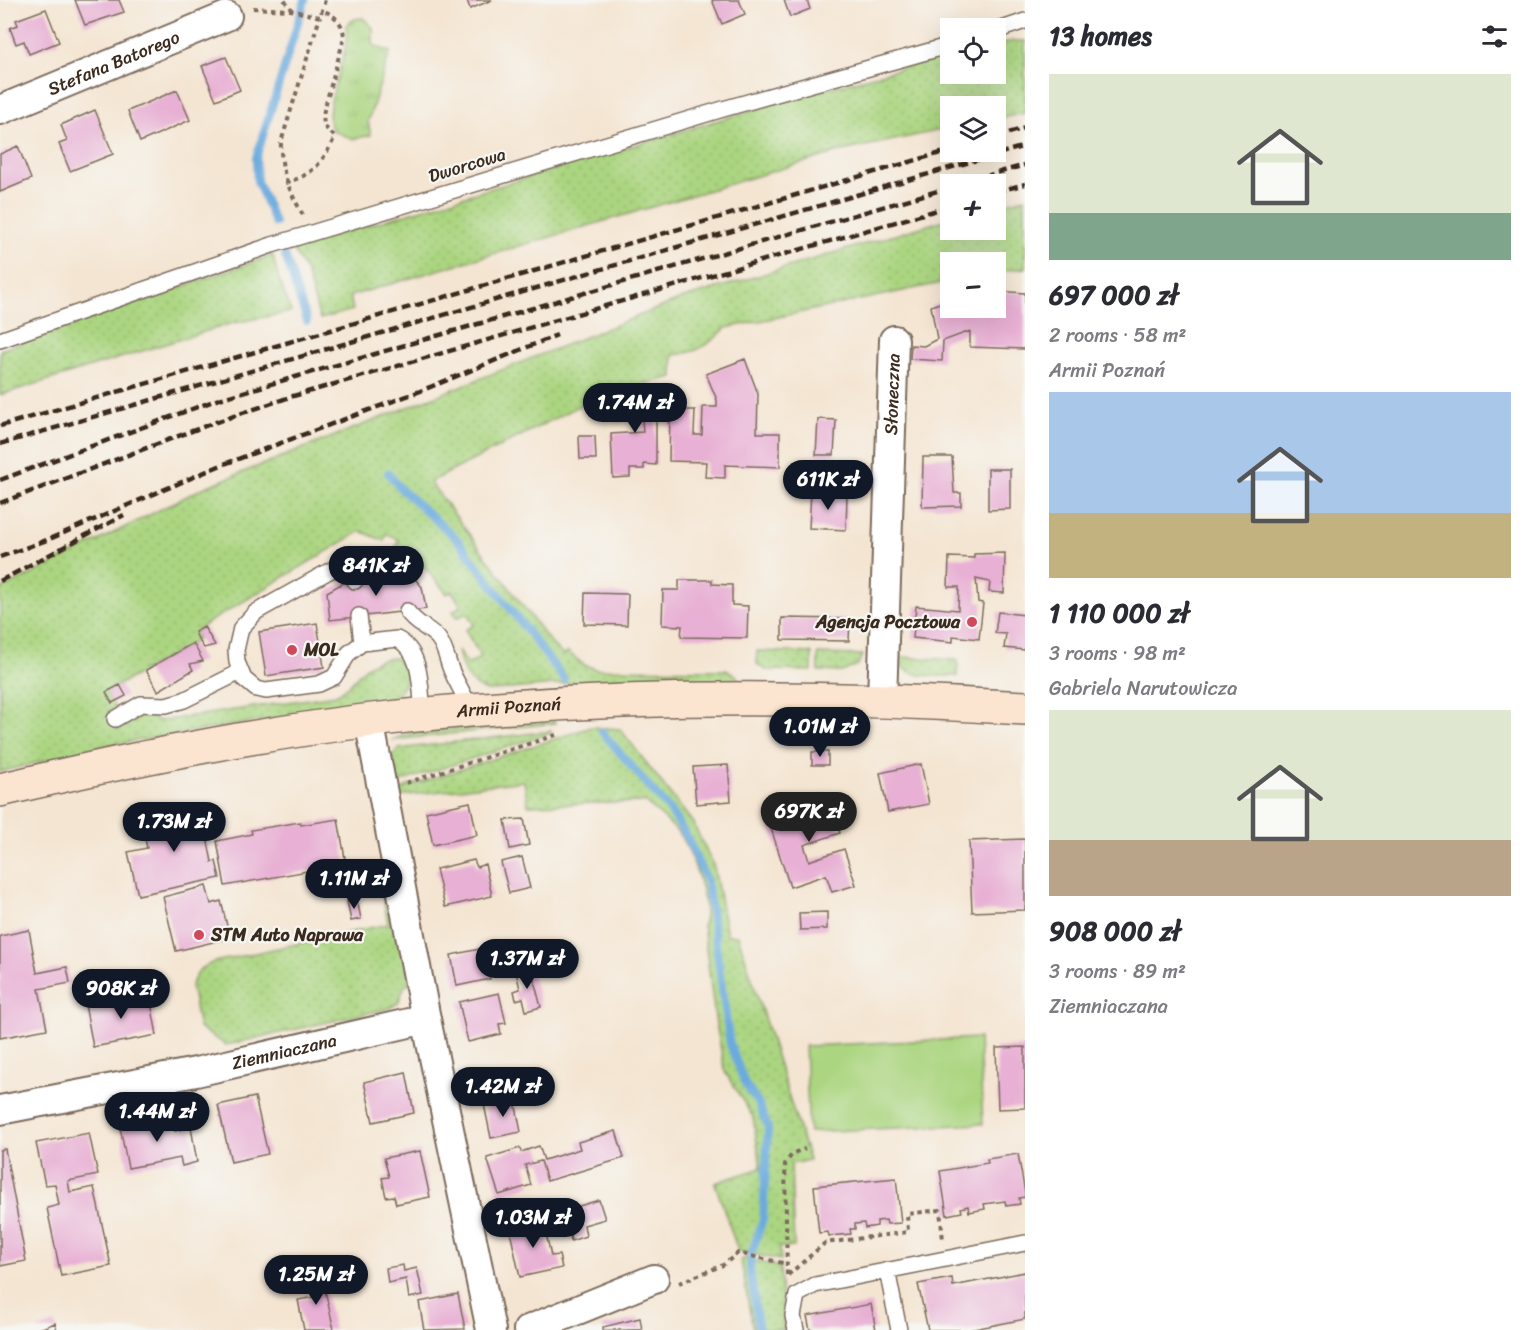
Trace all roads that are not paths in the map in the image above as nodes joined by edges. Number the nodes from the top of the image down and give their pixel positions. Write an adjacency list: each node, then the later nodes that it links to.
1 (227, 16): 5 (street, Stefana Batorego)
2 (1025, 21): 3 (lane)
3 (1006, 28)
4 (940, 48): 6 (lane, Dworcowa)
5 (0, 110)
6 (0, 340)
7 (894, 340): 15 (street, Słoneczna)
8 (368, 563): 9 (lane); 10 (lane); 14 (lane)
9 (401, 575)
10 (355, 581)
11 (407, 611): 17 (lane)
12 (359, 616): 13 (lane)
13 (362, 643): 14 (lane); 18 (lane)
14 (240, 672): 19 (lane)
15 (882, 700): 16 (main road, Armii Poznań); 17 (main road, Armii Poznań)
16 (1025, 708)
17 (470, 710): 18 (main road, Armii Poznań)
18 (423, 714): 20 (main road, Armii Poznań)
19 (115, 719)
20 (369, 720): 21 (main road, Armii Poznań); 22 (street)
21 (0, 790)
22 (426, 1019): 23 (street, Ziemniaczana); 27 (street)
23 (0, 1110)
24 (1025, 1244): 25 (lane)
25 (887, 1270): 29 (lane); 30 (lane)
26 (654, 1279): 28 (street)
27 (491, 1330)
28 (528, 1330)
29 (796, 1330)
30 (899, 1330)

